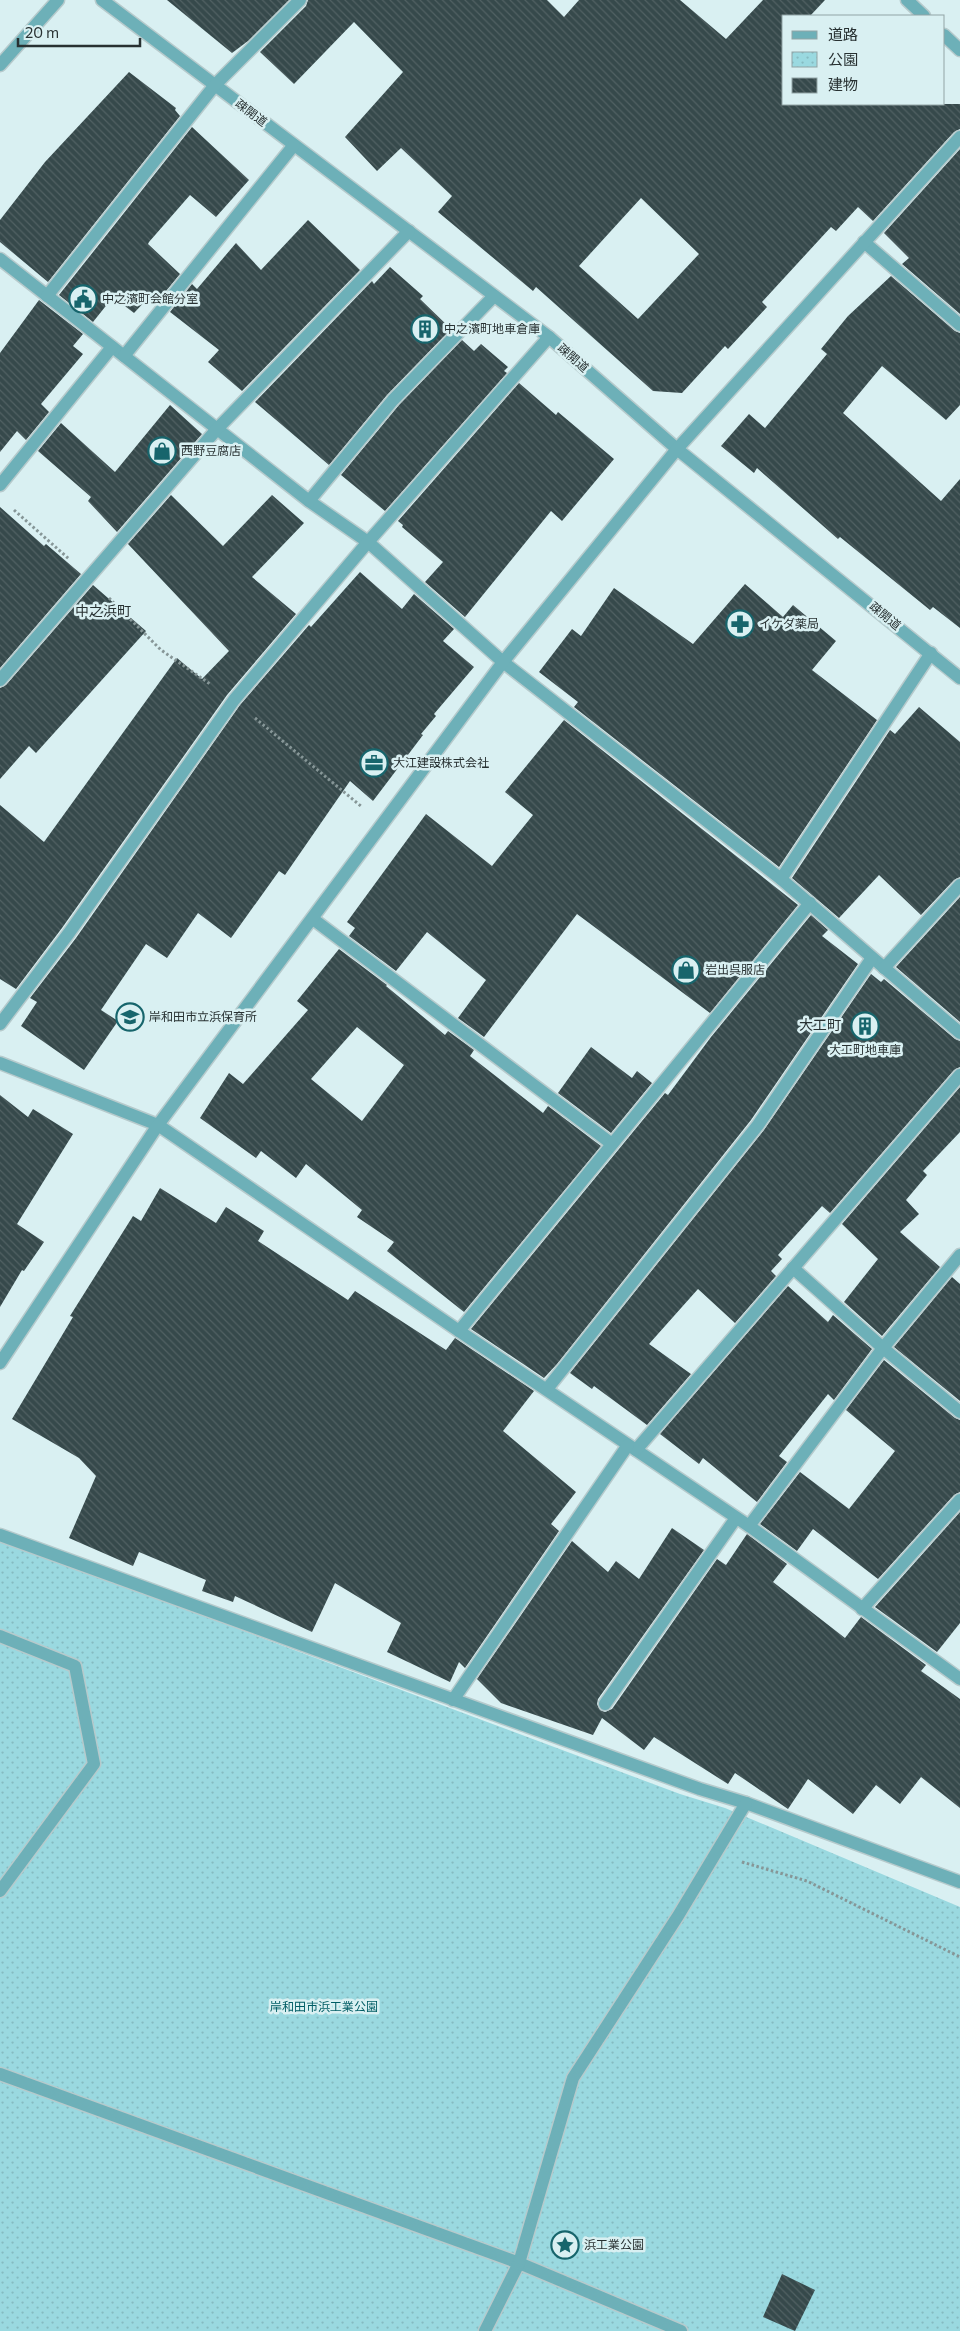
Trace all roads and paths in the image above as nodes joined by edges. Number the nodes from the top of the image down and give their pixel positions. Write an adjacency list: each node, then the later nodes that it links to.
1 (58, 0): 8 (street)
2 (102, 0): 9 (street, 疎開道)
3 (300, 0): 9 (street)
4 (907, 0): 5 (street)
5 (923, 15)
6 (945, 36): 7 (street)
7 (960, 50)
8 (0, 65)
9 (215, 85): 11 (street, 疎開道); 15 (street)
10 (960, 137): 13 (street)
11 (294, 145): 12 (street, 疎開道); 20 (street)
12 (409, 231): 16 (street, 疎開道); 21 (street)
13 (864, 242): 17 (street); 22 (street)
14 (0, 259): 15 (street)
15 (47, 296): 19 (street)
16 (494, 296): 18 (street, 疎開道); 24 (street)
17 (960, 325)
18 (549, 337): 22 (street, 疎開道); 26 (street)
19 (112, 347): 20 (street); 23 (street)
20 (124, 356): 21 (street)
21 (217, 429): 24 (street); 27 (street)
22 (677, 449): 28 (street, 疎開道); 29 (street)
23 (0, 485)
24 (309, 501): 26 (street)
25 (7, 504): 27 (path)
26 (368, 542): 29 (street); 32 (street)
27 (89, 577): 31 (street); 32 (path)
28 (930, 653): 30 (street, 疎開道); 34 (street)
29 (503, 662): 33 (street); 34 (street)
30 (960, 678)
31 (0, 680)
32 (234, 700): 33 (path); 40 (street)
33 (383, 826): 37 (street)
34 (781, 879): 36 (street)
35 (960, 886): 39 (street)
36 (810, 903): 38 (street); 45 (street)
37 (313, 919): 44 (street); 45 (street)
38 (872, 958): 39 (street); 51 (street)
39 (884, 968): 41 (street)
40 (0, 1024)
41 (960, 1033)
42 (0, 1063): 44 (street)
43 (960, 1075): 47 (street)
44 (158, 1125): 48 (street); 50 (street)
45 (612, 1144): 48 (street)
46 (960, 1255): 49 (street)
47 (793, 1268): 49 (street); 53 (street)
48 (459, 1331): 51 (street)
49 (883, 1348): 52 (street); 56 (street)
50 (0, 1363)
51 (547, 1389): 53 (street)
52 (960, 1412)
53 (632, 1448): 55 (street); 62 (street)
54 (960, 1500): 58 (street)
55 (736, 1518): 56 (street); 63 (street)
56 (749, 1526): 58 (street)
57 (0, 1535): 62 (street)
58 (862, 1609): 61 (street)
59 (0, 1636): 67 (street)
60 (960, 1662): 61 (street)
61 (956, 1676)
62 (453, 1700): 64 (street)
63 (605, 1704)
64 (746, 1802): 65 (street); 66 (street)
65 (715, 1854): 68 (path); 70 (street)
66 (960, 1882)
67 (0, 1891)
68 (960, 1957)
69 (0, 2074): 70 (street)
70 (519, 2263): 71 (street); 72 (street)
71 (485, 2331)
72 (681, 2331)

